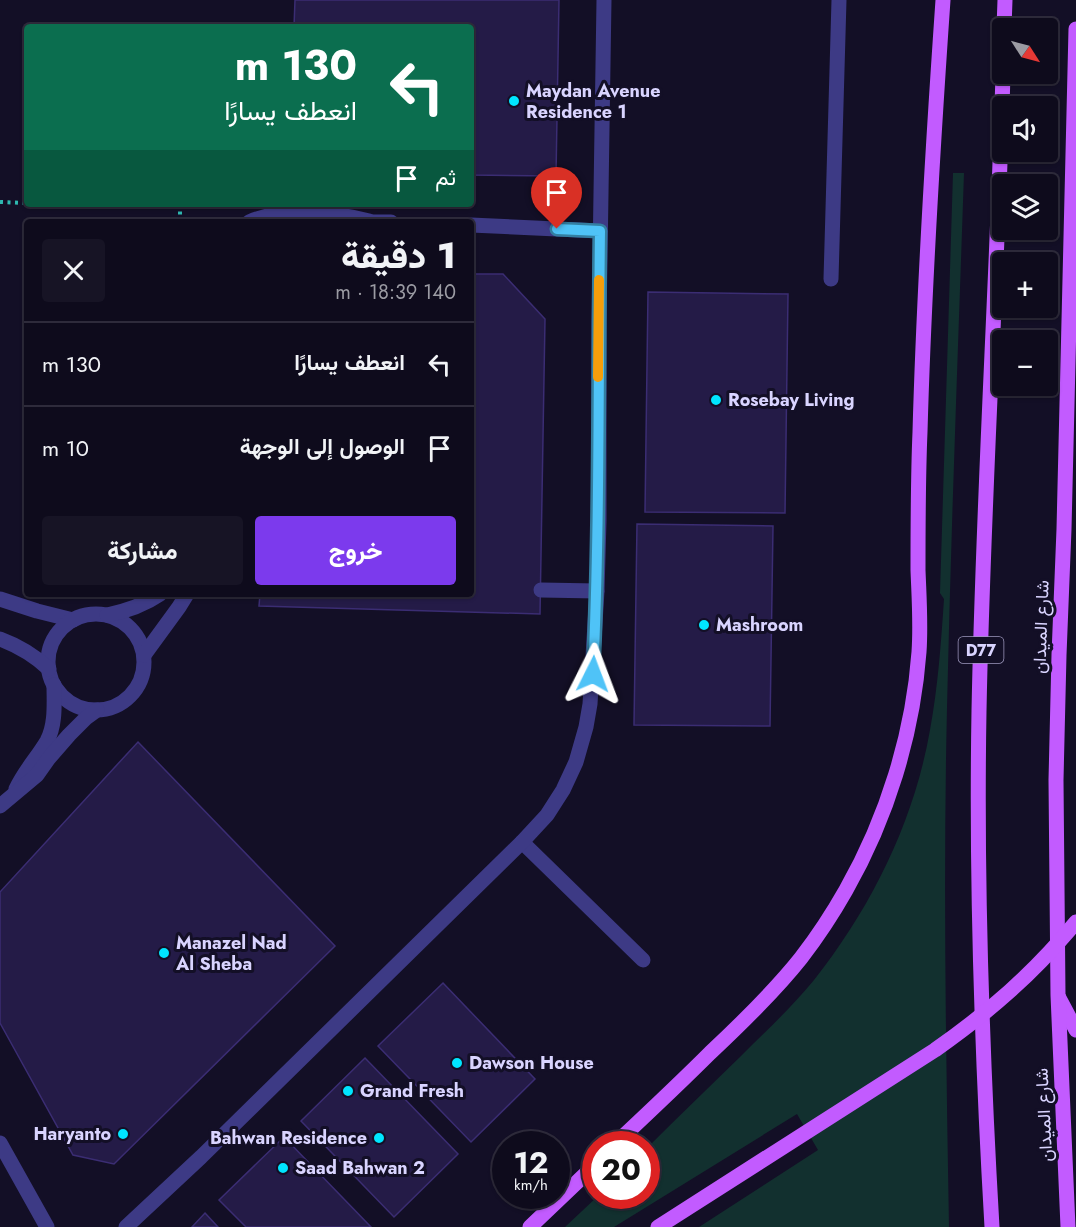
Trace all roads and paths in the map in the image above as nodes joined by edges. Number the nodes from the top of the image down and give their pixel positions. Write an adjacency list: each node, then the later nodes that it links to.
1 (604, 0): 13 (lane)
2 (839, 0): 14 (lane)
3 (943, 0): 34 (main road)
4 (1005, 0): 5 (main road)
5 (1004, 18)
6 (1076, 29): 32 (main road, شارع الميدان)
7 (1003, 84): 41 (main road, D77)
8 (0, 202): 9 (path)
9 (24, 203)
10 (259, 219): 11 (lane)
11 (358, 219)
12 (474, 225): 13 (lane)
13 (600, 231): 16 (lane)
14 (831, 279)
15 (541, 590): 16 (lane)
16 (597, 591): 29 (lane)
17 (155, 597): 20 (lane)
18 (185, 597): 23 (lane)
19 (0, 599): 21 (lane)
20 (107, 615): 21 (lane); 23 (lane)
21 (74, 620): 24 (lane)
22 (0, 639): 24 (lane)
23 (144, 655): 26 (lane)
24 (49, 669): 25 (lane)
25 (54, 685): 26 (lane); 27 (lane)
26 (97, 710): 27 (lane)
27 (14, 794): 28 (lane)
28 (0, 806)
29 (522, 842): 31 (lane); 38 (lane)
30 (1076, 922): 40 (main road, bridge)
31 (643, 960)
32 (1058, 995): 33 (main road); 42 (main road, شارع الميدان)
33 (1076, 1030)
34 (629, 1131)
35 (0, 1143): 37 (lane)
36 (582, 1177): 39 (main road)
37 (47, 1227)
38 (126, 1227)
39 (530, 1227)
40 (658, 1227)
41 (992, 1227)
42 (1068, 1227)

